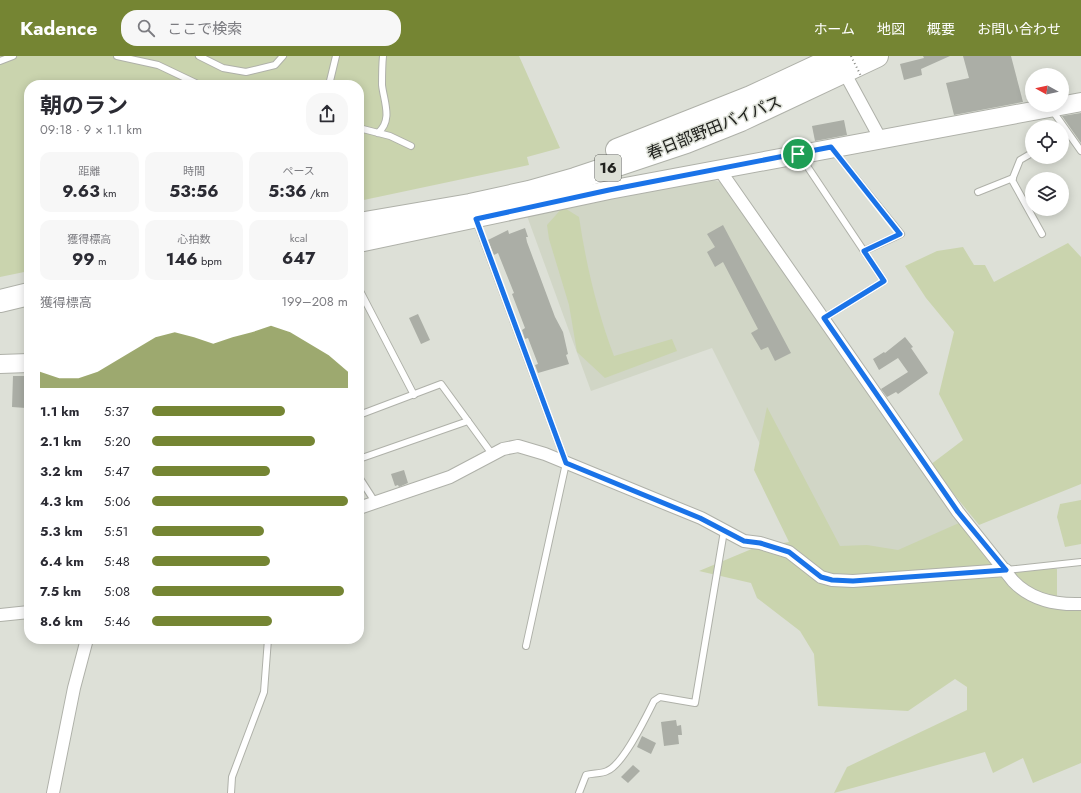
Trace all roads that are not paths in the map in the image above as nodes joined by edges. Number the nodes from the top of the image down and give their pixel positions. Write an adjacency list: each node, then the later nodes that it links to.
1 (13, 56): 8 (lane)
2 (117, 56): 10 (lane)
3 (199, 56): 4 (lane)
4 (283, 56)
5 (336, 56): 11 (lane)
6 (383, 56): 16 (lane)
7 (877, 56): 9 (highway, 春日部野田バイパス / 16)
8 (0, 61)
9 (845, 62): 17 (street); 27 (highway, 春日部野田バイパス / 16); 29 (highway, 春日部野田バイパス / 16)
10 (190, 80)
11 (330, 80)
12 (1081, 102): 13 (street)
13 (1069, 104)
14 (1028, 112): 17 (street)
15 (364, 129): 16 (lane)
16 (378, 133): 19 (lane)
17 (880, 138): 20 (street)
18 (1069, 138): 21 (lane)
19 (411, 146)
20 (831, 147): 22 (street); 32 (lane)
21 (1081, 151)
22 (798, 154): 24 (street); 32 (lane)
23 (1025, 157): 25 (lane)
24 (719, 169): 28 (street); 38 (street)
25 (1013, 178): 26 (lane); 30 (lane)
26 (978, 192)
27 (364, 210)
28 (476, 219): 31 (street); 46 (lane)
29 (364, 223)
30 (1042, 234)
31 (364, 242)
32 (864, 251): 38 (lane)
33 (24, 282): 34 (highway)
34 (0, 288)
35 (24, 295): 37 (highway)
36 (364, 299): 41 (lane)
37 (0, 301)
38 (824, 318): 52 (street)
39 (24, 363): 40 (street)
40 (0, 364)
41 (414, 395): 42 (lane); 43 (lane)
42 (364, 413)
43 (468, 421): 44 (lane); 45 (lane)
44 (492, 454): 46 (street); 48 (street)
45 (364, 457)
46 (566, 463): 50 (street); 58 (lane)
47 (364, 485): 48 (lane)
48 (375, 502): 49 (street)
49 (364, 506)
50 (724, 531): 52 (street); 61 (lane)
51 (1081, 562): 52 (lane)
52 (1006, 570): 53 (street)
53 (1081, 604)
54 (24, 613): 55 (street)
55 (0, 615)
56 (86, 644): 59 (street)
57 (268, 644): 60 (lane)
58 (526, 646)
59 (53, 793)
60 (231, 793)
61 (579, 793)

